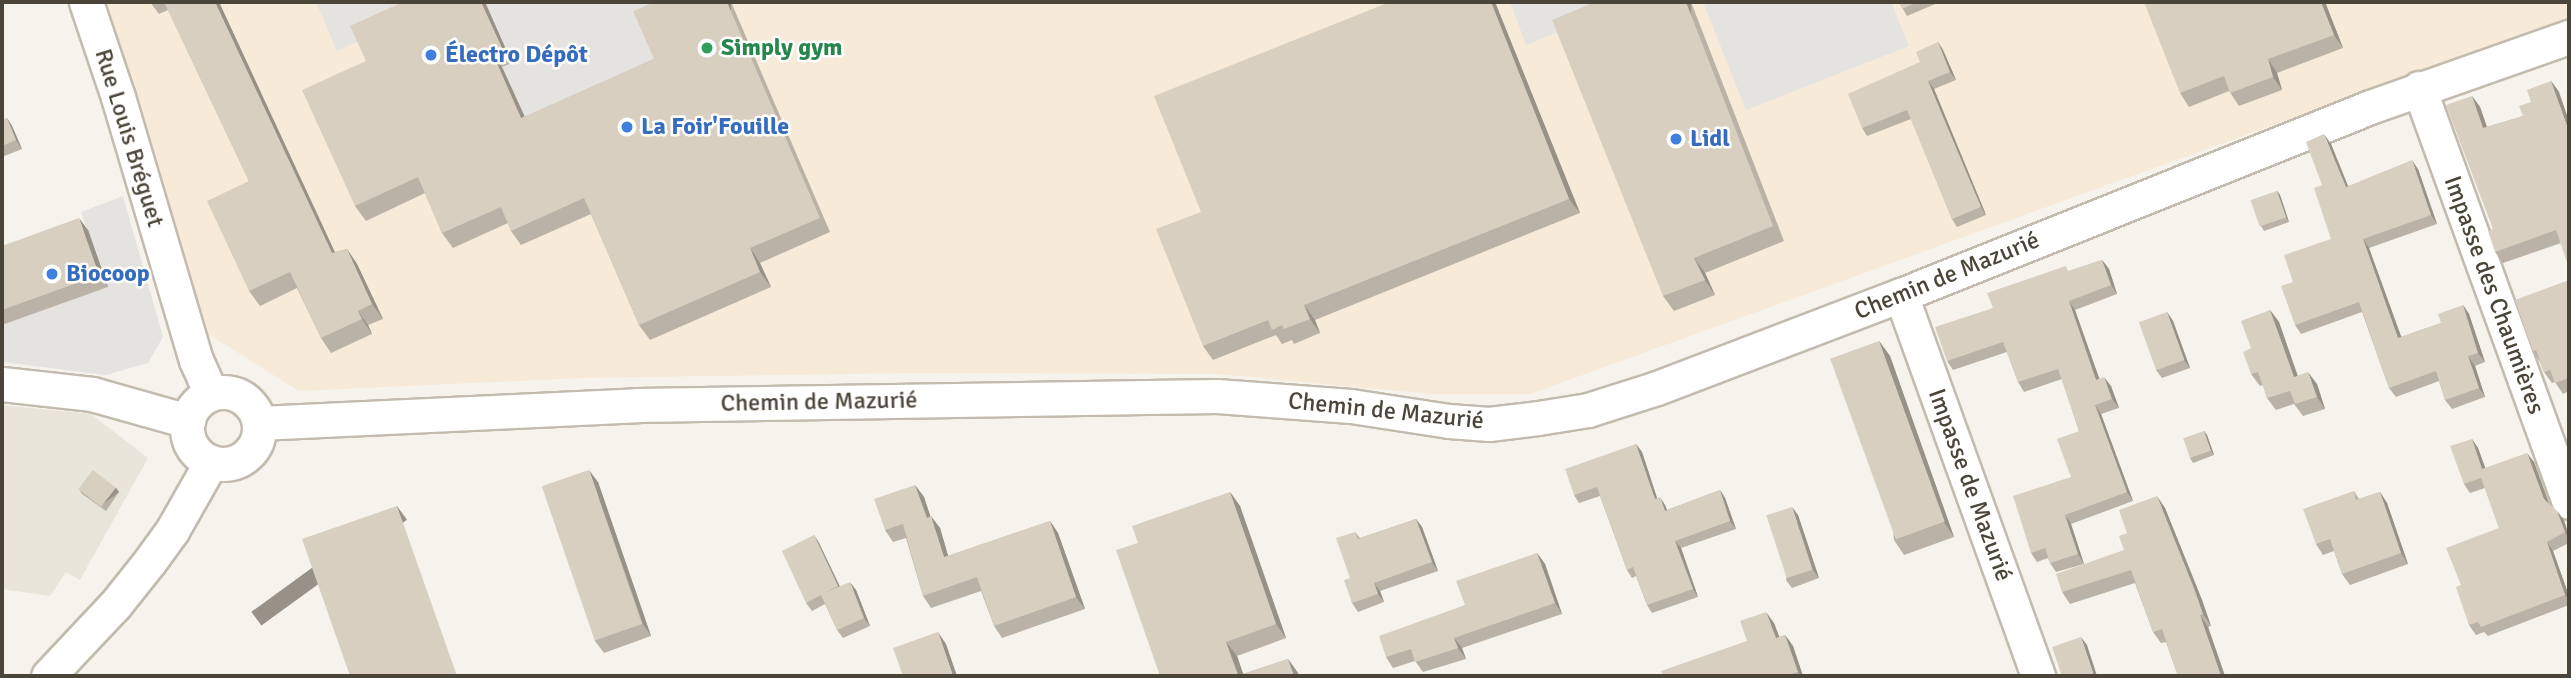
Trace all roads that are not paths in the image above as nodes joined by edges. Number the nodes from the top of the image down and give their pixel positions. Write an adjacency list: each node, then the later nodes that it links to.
1 (86, 2): 6 (street, Rue Louis Bréguet)
2 (2569, 37): 3 (street, Chemin de Mazurié)
3 (2419, 88): 4 (street, Chemin de Mazurié); 10 (street, Impasse des Chaumières)
4 (1901, 295): 8 (street, Chemin de Mazurié); 12 (street, Impasse de Mazurié)
5 (2, 384): 7 (street)
6 (211, 394): 7 (street); 8 (street)
7 (188, 421): 9 (street)
8 (259, 423): 9 (street)
9 (211, 462): 11 (street)
10 (2569, 502)
11 (48, 676)
12 (2038, 676)

